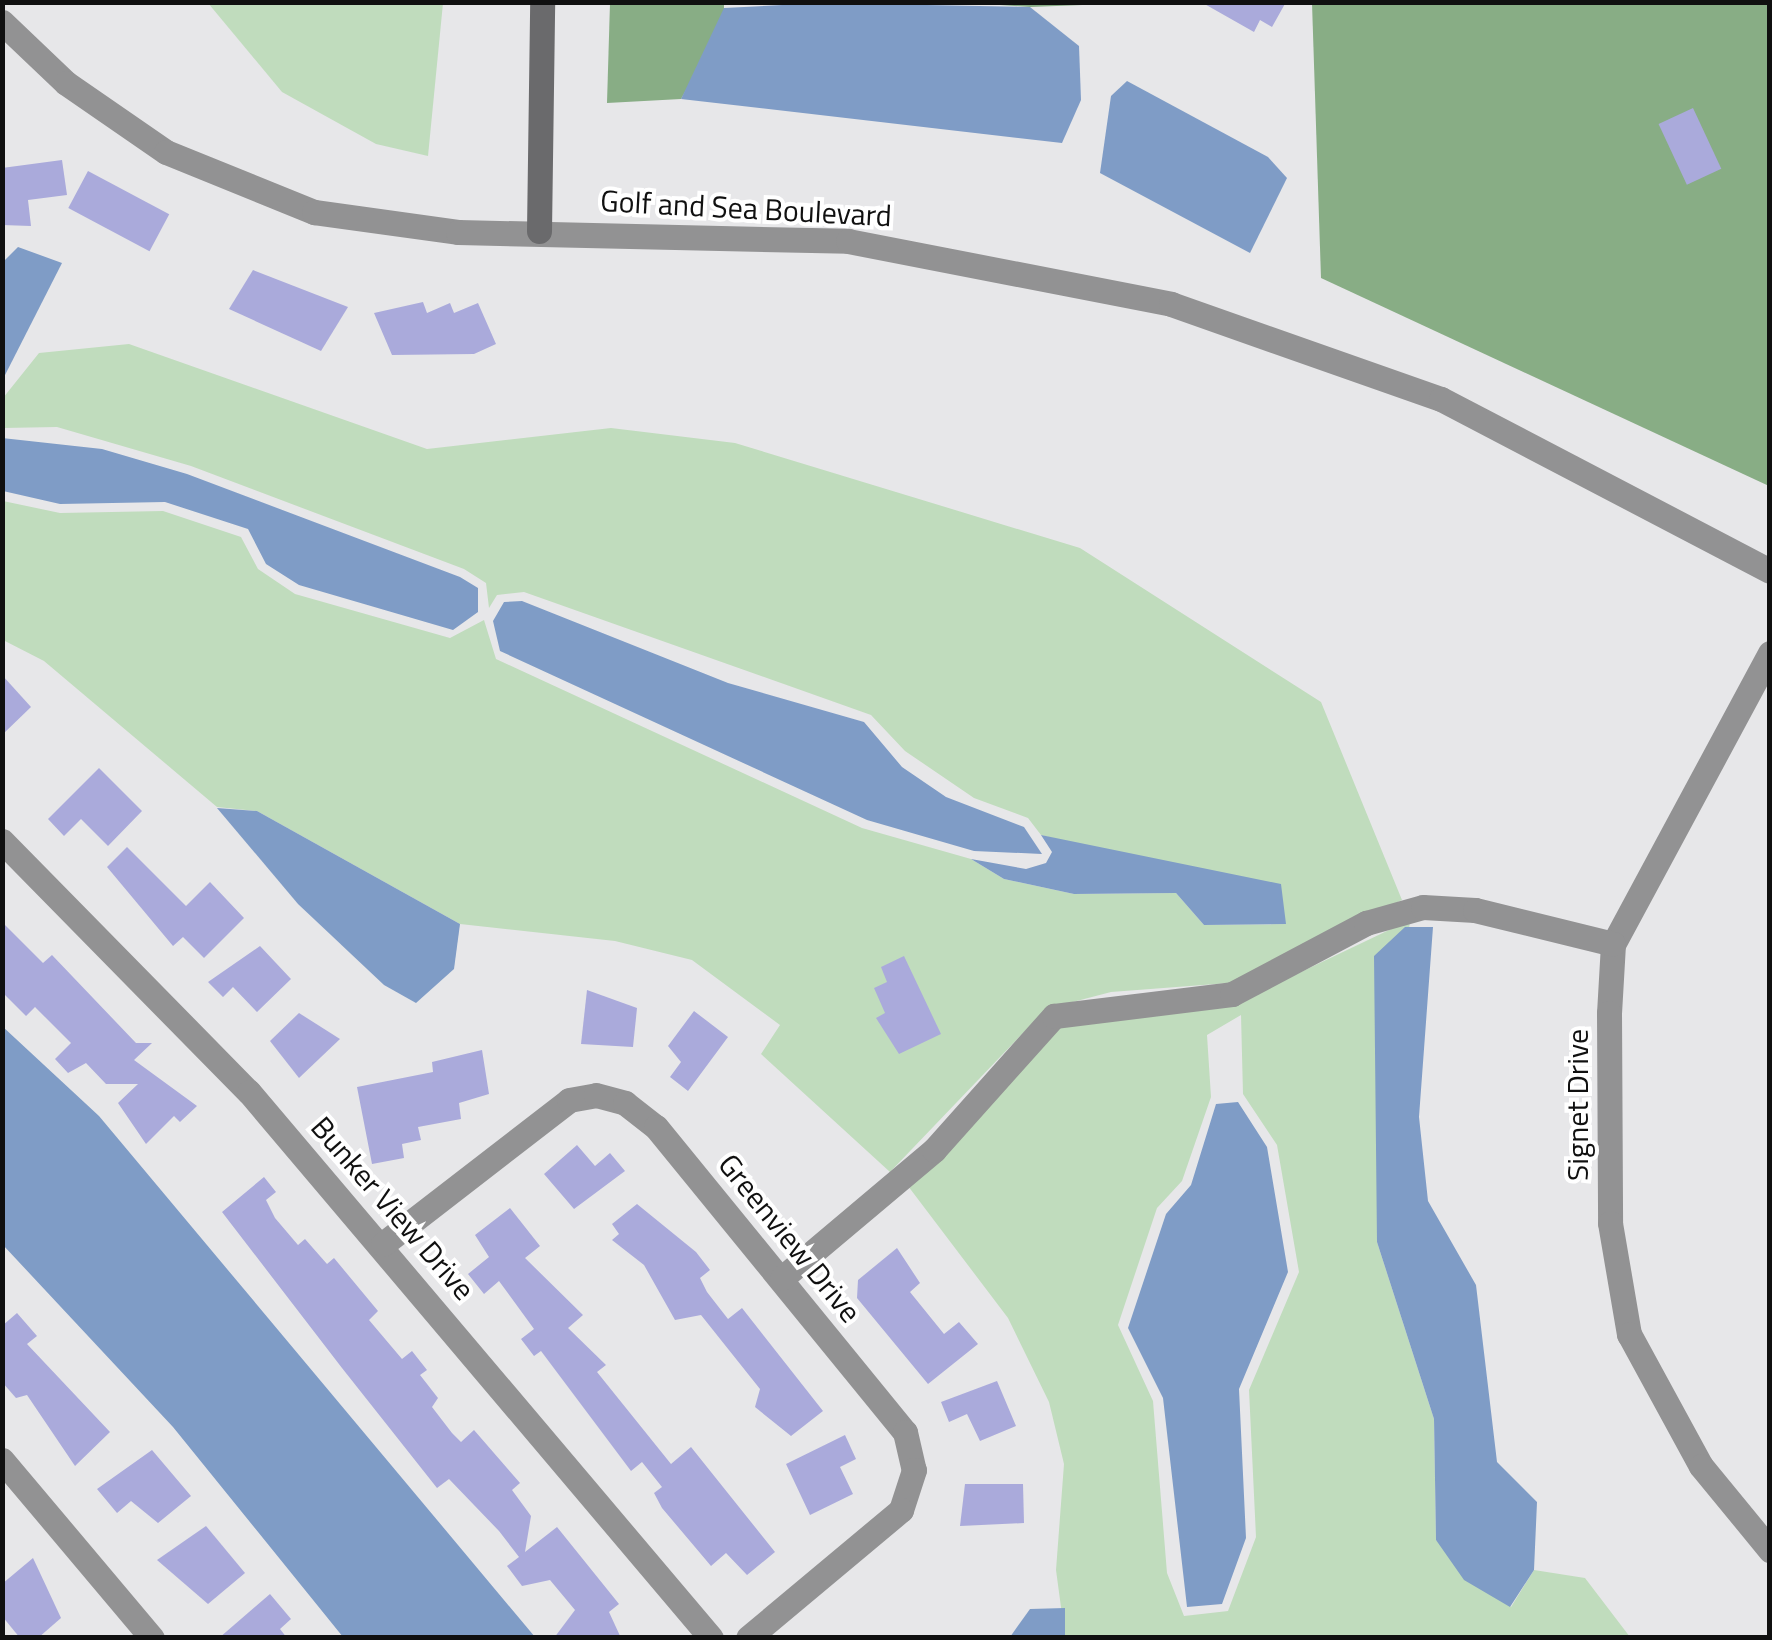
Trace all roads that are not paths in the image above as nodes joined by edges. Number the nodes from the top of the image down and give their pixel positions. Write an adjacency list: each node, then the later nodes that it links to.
1 (542, 2): 4 (street)
2 (2, 22): 3 (street, Golf and Sea Boulevard)
3 (11, 50): 4 (street, Golf and Sea Boulevard)
4 (540, 231): 5 (street, Golf and Sea Boulevard)
5 (1770, 571)
6 (1770, 653): 8 (street, Signet Drive)
7 (2, 841): 9 (street, Bunker View Drive)
8 (1613, 944): 10 (street); 12 (street, Signet Drive)
9 (383, 1244): 10 (street, Greenview Drive); 14 (street, Bunker View Drive)
10 (782, 1278): 15 (street, Greenview Drive)
11 (2, 1460): 13 (street)
12 (1770, 1550)
13 (152, 1638)
14 (712, 1638)
15 (748, 1638)

